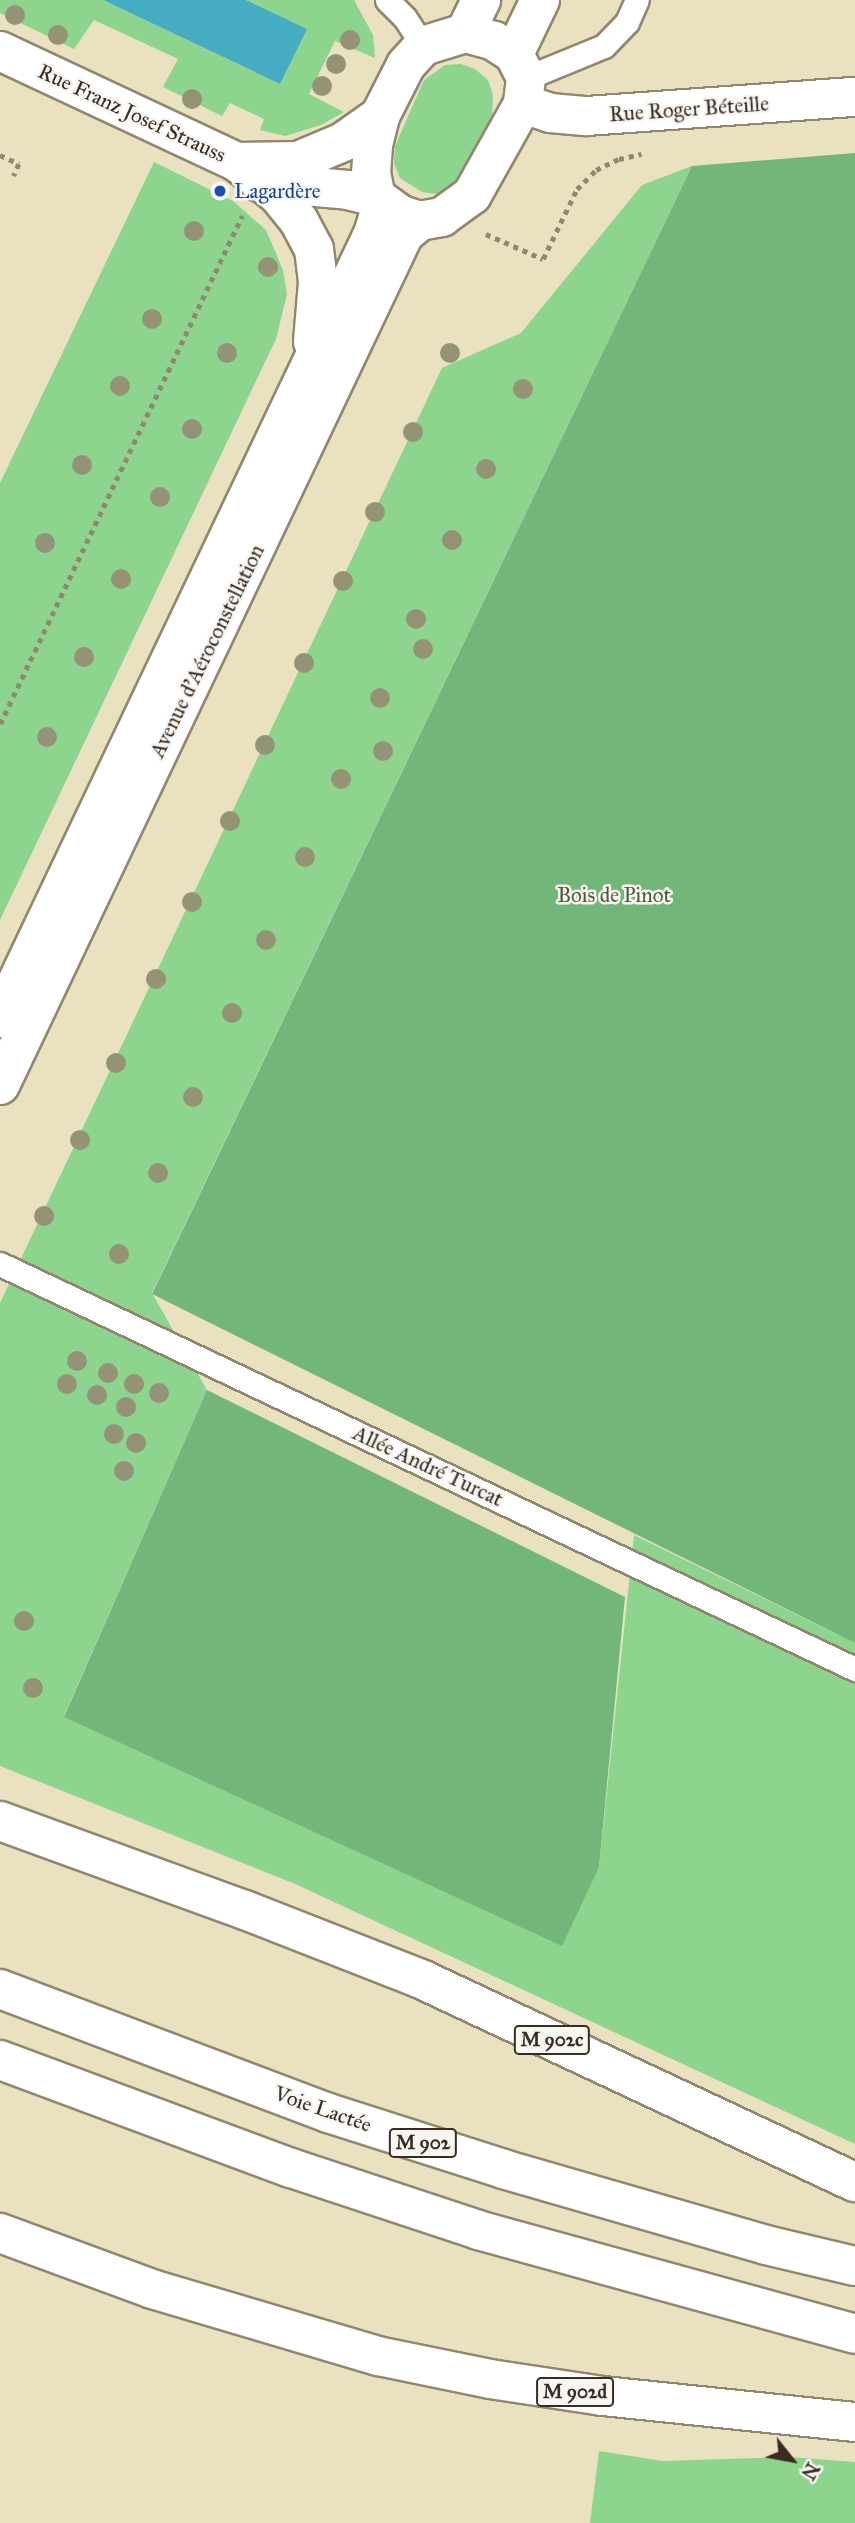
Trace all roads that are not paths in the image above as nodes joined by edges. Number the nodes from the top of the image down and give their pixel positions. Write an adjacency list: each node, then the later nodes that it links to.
1 (387, 0): 5 (lane)
2 (540, 0): 7 (main road)
3 (637, 0): 7 (lane)
4 (473, 16): 5 (main road); 7 (main road, Rue Roger Béteille)
5 (422, 46): 9 (main road)
6 (0, 51): 10 (main road, Rue Franz Josef Strauss)
7 (521, 79): 8 (main road, Rue Roger Béteille); 12 (main road)
8 (855, 97)
9 (380, 116): 10 (main road, Rue Franz Josef Strauss); 11 (main road)
10 (248, 183): 11 (main road); 13 (main road)
11 (379, 200): 12 (main road); 13 (main road, Avenue d'Aéroconstellation)
12 (420, 221): 15 (main road, Avenue d'Aéroconstellation)
13 (312, 360): 14 (main road, Avenue d'Aéroconstellation)
14 (0, 1018)
15 (0, 1085)
16 (0, 1264): 17 (lane, Allée André Turcat)
17 (855, 1669)
18 (0, 1822): 21 (main road, M 902c)
19 (0, 1989): 23 (main road, Voie Lactée / M 902)
20 (0, 2060): 24 (main road)
21 (855, 2182)
22 (0, 2232): 25 (main road, M 902d)
23 (855, 2266)
24 (855, 2334)
25 (855, 2422)

